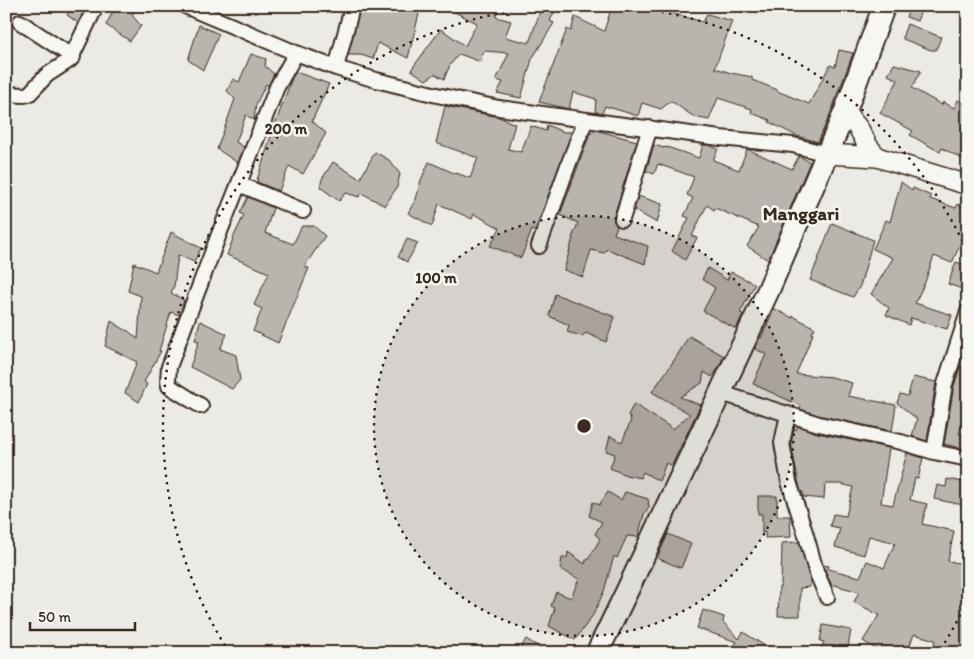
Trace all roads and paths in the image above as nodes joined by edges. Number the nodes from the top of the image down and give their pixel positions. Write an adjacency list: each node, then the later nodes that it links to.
1 (96, 6): 7 (street)
2 (185, 6): 6 (street)
3 (351, 6): 8 (street)
4 (884, 6): 10 (main road)
5 (20, 22): 7 (street)
6 (296, 53): 8 (street); 15 (street)
7 (72, 57): 9 (street)
8 (336, 68): 11 (street)
9 (6, 94)
10 (845, 112): 13 (main road); 14 (main road)
11 (586, 120): 12 (street); 19 (street)
12 (650, 128): 13 (street); 18 (street)
13 (827, 154): 14 (main road); 21 (main road)
14 (877, 157): 16 (main road)
15 (239, 184): 17 (street); 22 (street)
16 (968, 185)
17 (303, 210)
18 (622, 219)
19 (539, 246)
20 (968, 312): 24 (street)
21 (721, 393): 23 (street); 27 (main road)
22 (201, 406)
23 (788, 414): 24 (street); 26 (street)
24 (934, 452): 25 (street)
25 (968, 459)
26 (827, 597)
27 (597, 653)

